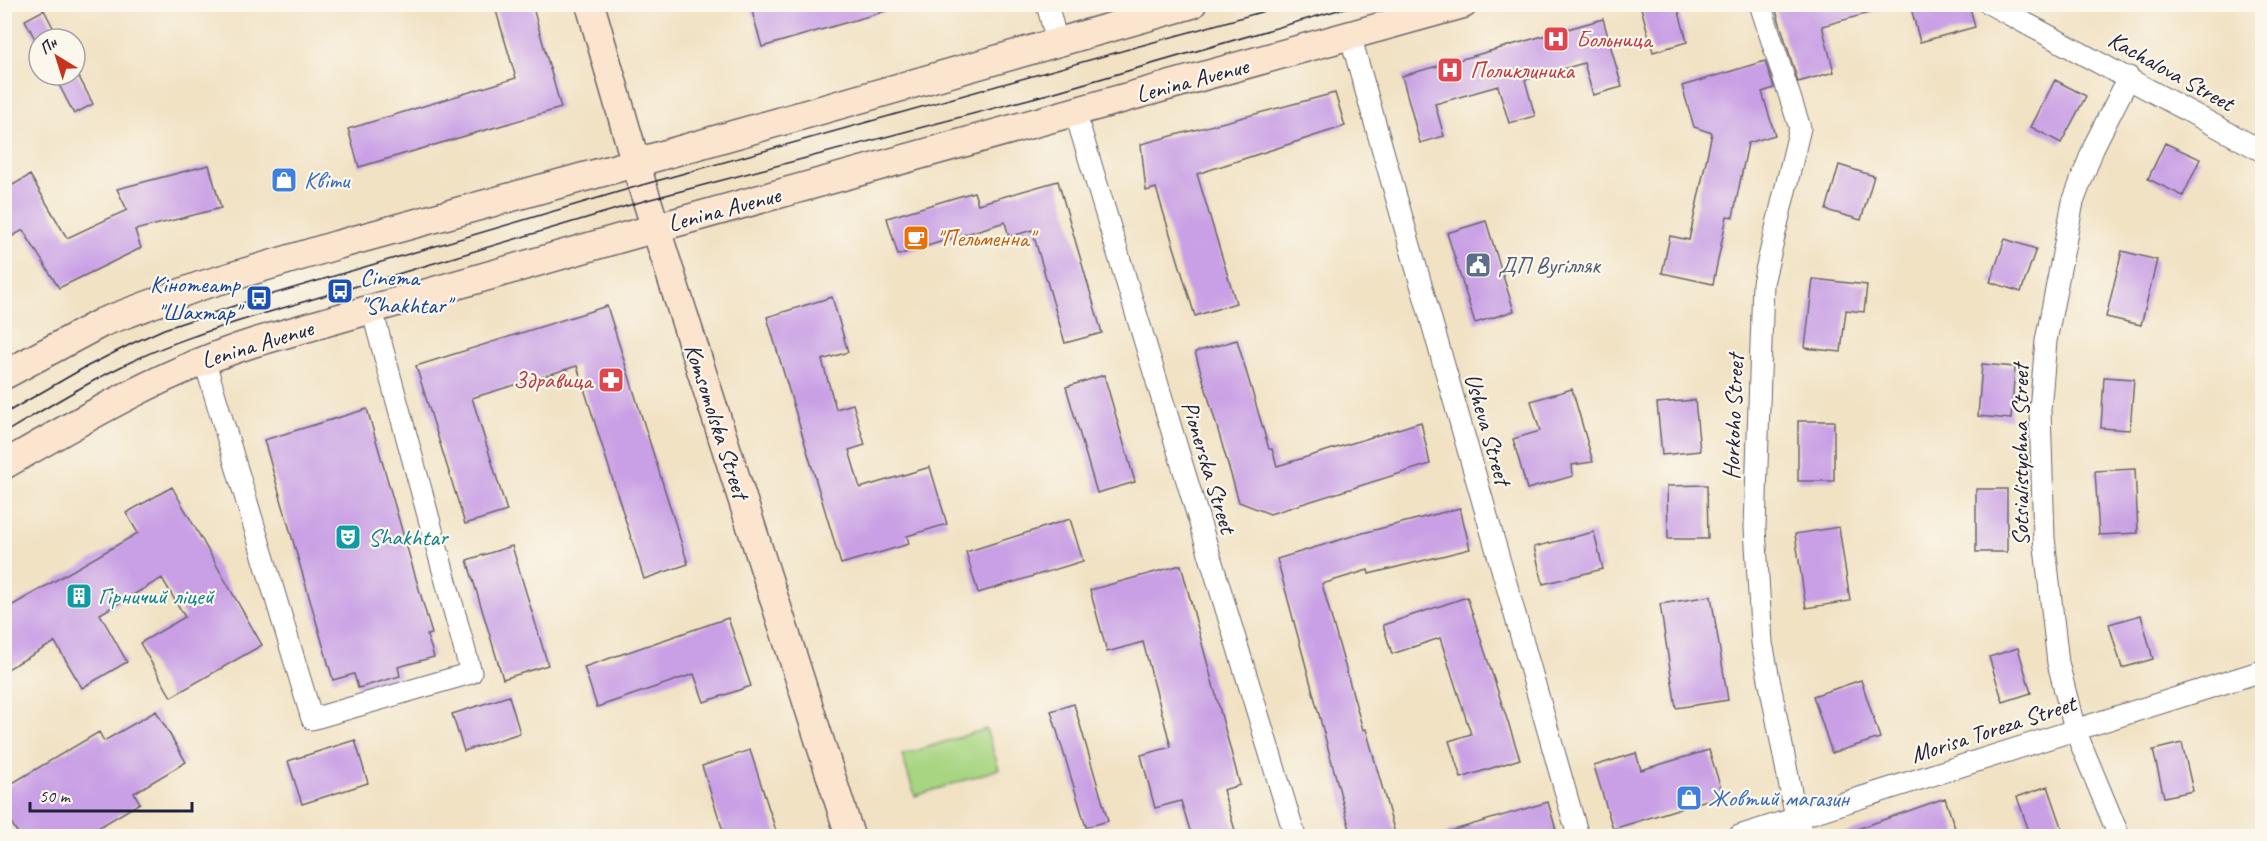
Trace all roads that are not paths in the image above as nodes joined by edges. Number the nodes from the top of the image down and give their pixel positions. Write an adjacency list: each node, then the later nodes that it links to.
1 (590, 4): 12 (main road, Komsomolska Street)
2 (1047, 4): 8 (street)
3 (1192, 4): 8 (main road)
4 (1463, 4): 7 (main road, Lenina Avenue)
5 (1760, 4): 20 (street, Horkoho Street)
6 (1990, 4): 9 (street, Kachalova Street)
7 (1350, 35): 10 (main road, Lenina Avenue); 23 (street, Usheva Street)
8 (1057, 42): 12 (main road)
9 (2129, 77): 11 (street, Kachalova Street); 19 (street, Sotsialistychna Street)
10 (1074, 112): 13 (main road, Lenina Avenue); 22 (street, Pionerska Street)
11 (2262, 150)
12 (635, 163): 13 (main road, Komsomolska Street); 16 (main road)
13 (656, 228): 14 (main road, Lenina Avenue); 21 (main road, Komsomolska Street)
14 (372, 310): 15 (main road, Lenina Avenue); 15 (street)
15 (204, 359): 17 (main road, Lenina Avenue)
16 (4, 375)
17 (4, 465)
18 (2262, 670): 19 (street, Morisa Toreza Street)
19 (2075, 730): 20 (street, Morisa Toreza Street); 25 (street, Sotsialistychna Street)
20 (1799, 827): 24 (street, Morisa Toreza Street)
21 (850, 837)
22 (1295, 837)
23 (1578, 837)
24 (1739, 837)
25 (2119, 837)

